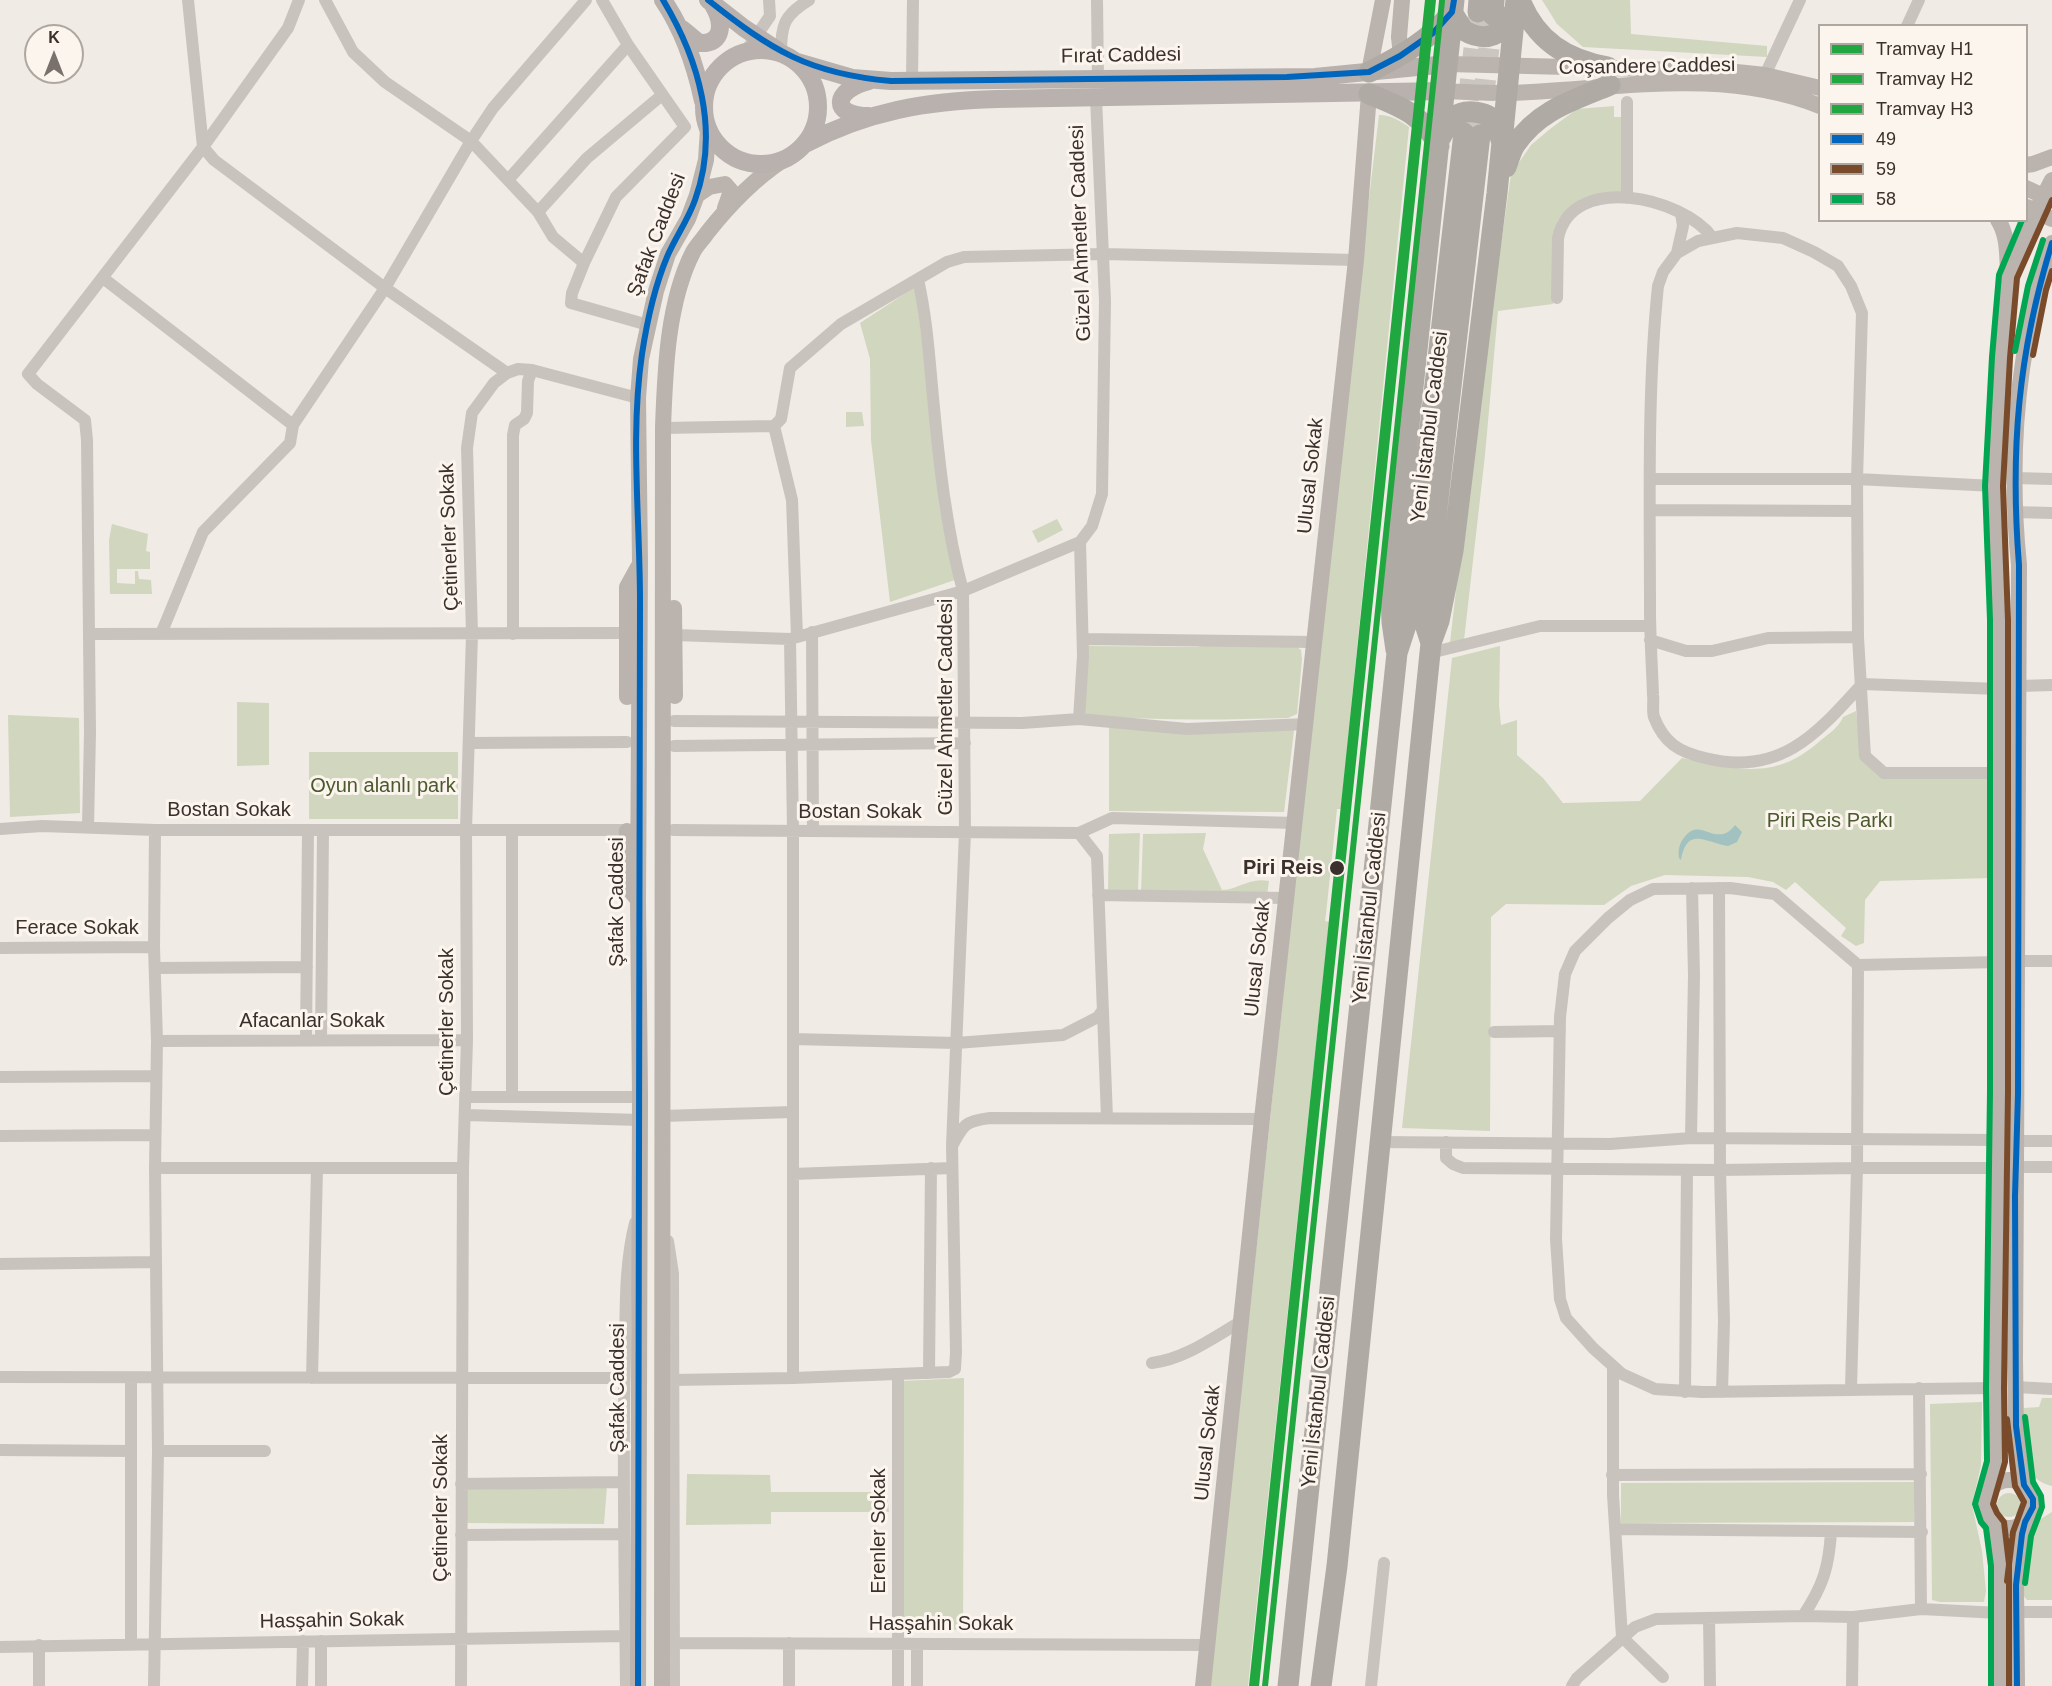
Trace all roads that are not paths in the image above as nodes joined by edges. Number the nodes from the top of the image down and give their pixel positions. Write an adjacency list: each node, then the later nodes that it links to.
1 (189, 0): 47 (street)
2 (298, 0): 47 (street)
3 (325, 0): 43 (street)
4 (586, 0): 43 (street)
5 (602, 0): 21 (street)
6 (663, 0): 19 (main road)
7 (769, 0): 20 (street)
8 (809, 0): 22 (street)
9 (912, 0): 31 (street)
10 (1097, 0): 29 (street)
11 (1383, 0): 26 (main road)
12 (1402, 0): 23 (main road)
13 (1800, 0): 27 (street)
14 (1918, 0): 18 (street)
15 (710, 1): 19 (main road); 20 (main road, Fırat Caddesi)
16 (1517, 3): 17 (highway); 25 (highway); 28 (highway)
17 (1453, 6): 23 (highway); 24 (highway)
18 (1908, 24)
19 (679, 26): 39 (main road)
20 (751, 44): 22 (main road, Fırat Caddesi); 39 (main road)
21 (628, 45): 36 (street); 51 (street)
22 (789, 57): 30 (main road, Fırat Caddesi); 45 (main road)
23 (1401, 62): 24 (main road); 26 (highway)
24 (1448, 64): 25 (main road, Coşandere Caddesi); 33 (highway)
25 (1511, 65): 28 (main road, Coşandere Caddesi); 34 (highway)
26 (1369, 72): 29 (main road, Fırat Caddesi)
27 (1765, 75): 28 (main road, Coşandere Caddesi); 32 (main road, Coşandere Caddesi)
28 (1609, 76): 34 (main road, Coşandere Caddesi); 40 (main road, Coşandere Caddesi); 54 (highway)
29 (1098, 79): 31 (main road, Fırat Caddesi)
30 (870, 81): 31 (main road, Fırat Caddesi); 41 (main road)
31 (912, 81)
32 (1818, 88)
33 (1444, 91): 34 (main road, Coşandere Caddesi); 35 (main road); 44 (highway)
34 (1508, 93): 46 (highway)
35 (1369, 94): 37 (main road); 44 (highway); 68 (main road, Ulusal Sokak)
36 (662, 95): 58 (street); 69 (street)
37 (1096, 98): 41 (main road); 66 (street, Güzel Ahmetler Caddesi)
38 (1627, 102): 56 (street)
39 (703, 103): 42 (main road)
40 (1818, 105)
41 (869, 117): 45 (main road)
42 (708, 129): 49 (main road); 55 (main road, Şafak Caddesi)
43 (471, 141): 51 (street); 73 (street)
44 (1439, 143): 46 (highway); 109 (highway)
45 (805, 144): 49 (main road)
46 (1502, 144): 54 (highway)
47 (202, 147): 71 (street); 73 (street)
48 (2052, 157): 50 (main road)
49 (783, 160): 59 (main road, Şafak Caddesi)
50 (2028, 165)
51 (508, 180): 58 (street)
52 (2052, 180): 57 (main road)
53 (2028, 190): 57 (main road)
54 (1497, 193): 108 (highway)
55 (697, 195): 59 (main road); 75 (main road, Şafak Caddesi)
56 (1627, 198): 60 (street); 74 (street)
57 (2040, 203): 61 (main road); 64 (main road)
58 (538, 212): 69 (street)
59 (723, 212): 81 (main road, Şafak Caddesi)
60 (1681, 213): 63 (street); 65 (street)
61 (2052, 219)
62 (1999, 222): 70 (main road)
63 (1712, 237): 65 (street); 84 (street)
64 (2021, 247): 67 (main road); 70 (main road)
65 (1677, 253): 83 (street)
66 (1104, 254): 68 (street); 72 (street); 91 (street, Güzel Ahmetler Caddesi)
67 (2050, 257): 82 (main road)
68 (1356, 260): 107 (main road, Ulusal Sokak)
69 (584, 263): 75 (street)
70 (2008, 276): 86 (main road)
71 (103, 278): 79 (street); 98 (street)
72 (918, 279): 80 (street); 94 (street)
73 (385, 288): 77 (street); 79 (street)
74 (1557, 298)
75 (648, 326): 78 (main road, Şafak Caddesi)
76 (532, 370): 77 (street); 78 (street); 101 (street)
77 (507, 373): 100 (street, Çetinerler Sokak)
78 (638, 398): 92 (main road, Şafak Caddesi)
79 (293, 425): 99 (street)
80 (774, 426): 81 (street); 104 (street)
81 (663, 428): 93 (main road, Şafak Caddesi)
82 (2015, 478): 85 (street); 89 (main road)
83 (1650, 479): 84 (street); 87 (street)
84 (1857, 479): 86 (street); 88 (street)
85 (2052, 479)
86 (1994, 486): 113 (main road)
87 (1650, 510): 88 (street); 95 (street)
88 (1857, 511): 103 (street)
89 (2014, 512): 90 (street); 112 (main road)
90 (2052, 513)
91 (1080, 542): 94 (street, Güzel Ahmetler Caddesi); 105 (street)
92 (640, 563): 97 (main road); 145 (main road, Şafak Caddesi)
93 (664, 564): 102 (main road); 146 (main road, Şafak Caddesi)
94 (963, 591): 96 (street); 118 (street, Güzel Ahmetler Caddesi)
95 (1650, 626): 106 (street); 108 (street)
96 (812, 632): 104 (street); 117 (street)
97 (628, 633): 101 (street); 120 (main road)
98 (90, 634): 99 (street); 128 (street)
99 (161, 634): 100 (street)
100 (472, 634): 101 (street); 121 (street, Çetinerler Sokak)
101 (513, 634)
102 (675, 635): 104 (street); 115 (main road)
103 (1858, 637): 106 (street); 110 (street)
104 (794, 638): 116 (street)
105 (1083, 639): 107 (street); 114 (street)
106 (1650, 640): 110 (street)
107 (1314, 642): 119 (main road, Ulusal Sokak)
108 (1430, 648): 109 (highway, Yeni İstanbul Caddesi); 183 (highway, Yeni İstanbul Caddesi)
109 (1396, 653): 278 (highway, Yeni İstanbul Caddesi)
110 (1862, 684): 113 (street); 126 (street)
111 (2052, 685): 112 (street)
112 (2019, 686): 149 (main road)
113 (1999, 689): 126 (main road)
114 (1079, 719): 118 (street); 119 (street)
115 (674, 721): 116 (street); 125 (main road)
116 (791, 722): 117 (street); 123 (street)
117 (812, 722): 118 (street); 124 (street)
118 (965, 722): 122 (street, Güzel Ahmetler Caddesi)
119 (1307, 724): 127 (main road, Ulusal Sokak)
120 (627, 742): 121 (street); 135 (main road)
121 (469, 743): 133 (street, Çetinerler Sokak)
122 (965, 743): 124 (street); 139 (street, Güzel Ahmetler Caddesi)
123 (791, 744): 124 (street); 125 (street); 137 (street)
124 (812, 744): 138 (street)
125 (674, 746): 136 (main road)
126 (1999, 773): 151 (main road)
127 (1295, 823): 140 (street, Bostan Sokak); 144 (main road, Ulusal Sokak)
128 (88, 827): 129 (street, Bostan Sokak); 130 (street, Bostan Sokak)
129 (0, 830)
130 (155, 830): 131 (street, Bostan Sokak); 147 (street)
131 (308, 830): 132 (street, Bostan Sokak); 153 (street)
132 (323, 830): 133 (street, Bostan Sokak); 160 (street)
133 (466, 830): 134 (street, Bostan Sokak); 161 (street, Çetinerler Sokak)
134 (512, 830): 135 (street, Bostan Sokak); 168 (street)
135 (627, 830): 145 (main road)
136 (673, 830): 137 (street, Bostan Sokak); 146 (main road)
137 (793, 831): 138 (street, Bostan Sokak); 158 (street)
138 (813, 831): 139 (street, Bostan Sokak)
139 (965, 832): 140 (street, Bostan Sokak); 163 (street, Güzel Ahmetler Caddesi)
140 (1079, 833): 143 (street)
141 (1692, 888): 142 (street); 156 (street); 177 (street)
142 (1719, 888): 152 (street); 178 (street)
143 (1098, 895): 144 (street); 155 (street)
144 (1286, 898): 173 (main road, Ulusal Sokak)
145 (638, 900): 166 (main road, Şafak Caddesi)
146 (663, 901): 171 (main road, Şafak Caddesi)
147 (154, 947): 148 (street, Ferace Sokak); 154 (street)
148 (0, 948)
149 (2018, 961): 150 (street); 181 (main road)
150 (2052, 962)
151 (2000, 963): 152 (street); 180 (main road)
152 (1858, 965): 179 (street)
153 (307, 967): 154 (street); 159 (street)
154 (154, 968): 162 (street)
155 (1102, 1011): 163 (street); 172 (street)
156 (1560, 1031): 157 (street); 185 (street)
157 (1494, 1032)
158 (793, 1039): 163 (street); 169 (street)
159 (306, 1040): 160 (street, Afacanlar Sokak); 162 (street, Afacanlar Sokak)
160 (321, 1040): 161 (street, Afacanlar Sokak)
161 (467, 1040): 167 (street, Çetinerler Sokak)
162 (157, 1041): 164 (street)
163 (956, 1042): 186 (street, Güzel Ahmetler Caddesi)
164 (156, 1076): 165 (street); 175 (street)
165 (0, 1077)
166 (640, 1096): 168 (street); 174 (main road, Şafak Caddesi)
167 (466, 1097): 168 (street); 170 (street, Çetinerler Sokak)
168 (512, 1097)
169 (793, 1112): 171 (street); 199 (street)
170 (465, 1115): 174 (street); 187 (street, Çetinerler Sokak)
171 (662, 1116): 201 (main road, Şafak Caddesi)
172 (1107, 1118): 173 (street); 186 (street)
173 (1262, 1119): 206 (main road, Ulusal Sokak)
174 (640, 1120): 200 (main road, Şafak Caddesi)
175 (155, 1135): 176 (street); 192 (street)
176 (0, 1136)
177 (1691, 1138): 178 (street); 185 (street)
178 (1720, 1138): 179 (street); 198 (street)
179 (1857, 1139): 180 (street); 189 (street)
180 (1998, 1140): 196 (main road)
181 (2016, 1141): 182 (street); 190 (main road)
182 (2052, 1141)
183 (1379, 1142): 184 (street); 279 (highway, Yeni İstanbul Caddesi)
184 (1446, 1142): 185 (street); 195 (street)
185 (1558, 1143): 195 (street)
186 (952, 1146): 188 (street, Güzel Ahmetler Caddesi)
187 (463, 1167): 193 (street); 211 (street, Çetinerler Sokak)
188 (952, 1167): 194 (street); 209 (street, Güzel Ahmetler Caddesi)
189 (1857, 1167): 196 (street); 198 (street); 222 (street)
190 (2016, 1167): 191 (street); 219 (main road)
191 (2052, 1167)
192 (155, 1168): 193 (street); 202 (street)
193 (317, 1168): 215 (street)
194 (931, 1168): 199 (street); 209 (street)
195 (1558, 1168): 197 (street); 208 (street)
196 (1997, 1168): 221 (main road)
197 (1687, 1170): 198 (street); 224 (street)
198 (1720, 1170): 225 (street)
199 (793, 1174): 217 (street)
200 (640, 1202): 204 (main road, Şafak Caddesi); 216 (street)
201 (662, 1204): 205 (main road, Şafak Caddesi); 218 (street)
202 (156, 1262): 203 (street); 214 (street)
203 (0, 1264)
204 (639, 1264): 205 (main road); 271 (main road, Şafak Caddesi)
205 (663, 1264): 272 (main road, Şafak Caddesi)
206 (1242, 1321): 207 (street); 262 (main road, Ulusal Sokak)
207 (1152, 1363)
208 (1613, 1366): 224 (street); 231 (street)
209 (929, 1373): 210 (street)
210 (898, 1375): 217 (street); 259 (street, Erenler Sokak)
211 (462, 1376): 215 (street); 216 (street); 233 (street, Çetinerler Sokak)
212 (0, 1377): 213 (street)
213 (131, 1378): 214 (street); 227 (street)
214 (158, 1378): 215 (street); 228 (street)
215 (312, 1378)
216 (624, 1378): 232 (street)
217 (793, 1378): 218 (street)
218 (673, 1380): 256 (street)
219 (2016, 1387): 223 (street); 234 (main road)
220 (1919, 1388): 221 (street); 222 (street); 230 (street)
221 (1995, 1388): 235 (main road)
222 (1851, 1389): 225 (street)
223 (2052, 1389)
224 (1685, 1392): 225 (street)
225 (1722, 1392)
226 (0, 1450): 227 (street)
227 (131, 1450): 258 (street)
228 (158, 1451): 229 (street); 255 (street)
229 (266, 1451)
230 (1921, 1474): 231 (street); 240 (street)
231 (1612, 1475): 238 (street)
232 (624, 1482): 233 (street); 241 (street)
233 (461, 1484): 242 (street, Çetinerler Sokak)
234 (2024, 1485): 235 (main road); 236 (main road)
235 (1989, 1489): 237 (main road)
236 (2025, 1522): 237 (main road); 246 (main road)
237 (1995, 1524): 246 (main road)
238 (1616, 1529): 239 (street); 251 (street)
239 (1831, 1532): 240 (street); 247 (street)
240 (1922, 1533): 244 (street)
241 (624, 1534): 242 (street); 250 (street)
242 (461, 1535): 252 (street, Çetinerler Sokak)
243 (1384, 1563): 280 (street)
244 (1921, 1609): 246 (street); 248 (street)
245 (2052, 1612): 246 (street)
246 (2007, 1613): 284 (main road); 285 (main road)
247 (1803, 1616): 248 (street); 249 (street)
248 (1853, 1617): 283 (street)
249 (1709, 1618): 251 (street); 282 (street)
250 (625, 1636): 252 (street, Hasşahin Sokak); 270 (street)
251 (1622, 1637): 264 (street); 281 (street)
252 (460, 1639): 254 (street, Hasşahin Sokak); 269 (street, Çetinerler Sokak)
253 (303, 1641): 254 (street, Hasşahin Sokak); 255 (street, Hasşahin Sokak); 267 (street)
254 (321, 1641): 268 (street)
255 (154, 1643): 258 (street, Hasşahin Sokak); 266 (street)
256 (674, 1643): 257 (street, Hasşahin Sokak); 273 (street)
257 (789, 1643): 259 (street, Hasşahin Sokak); 274 (street)
258 (131, 1644): 261 (street, Hasşahin Sokak)
259 (898, 1644): 260 (street, Hasşahin Sokak); 275 (street, Erenler Sokak)
260 (917, 1644): 262 (street, Hasşahin Sokak); 276 (street)
261 (39, 1645): 263 (street, Hasşahin Sokak); 265 (street)
262 (1207, 1645): 277 (main road, Ulusal Sokak)
263 (0, 1647)
264 (1663, 1677)
265 (39, 1686)
266 (154, 1686)
267 (303, 1686)
268 (321, 1686)
269 (460, 1686)
270 (626, 1686)
271 (638, 1686)
272 (662, 1686)
273 (674, 1686)
274 (789, 1686)
275 (898, 1686)
276 (917, 1686)
277 (1203, 1686)
278 (1288, 1686)
279 (1321, 1686)
280 (1371, 1686)
281 (1572, 1686)
282 (1710, 1686)
283 (1852, 1686)
284 (2000, 1686)
285 (2017, 1686)

